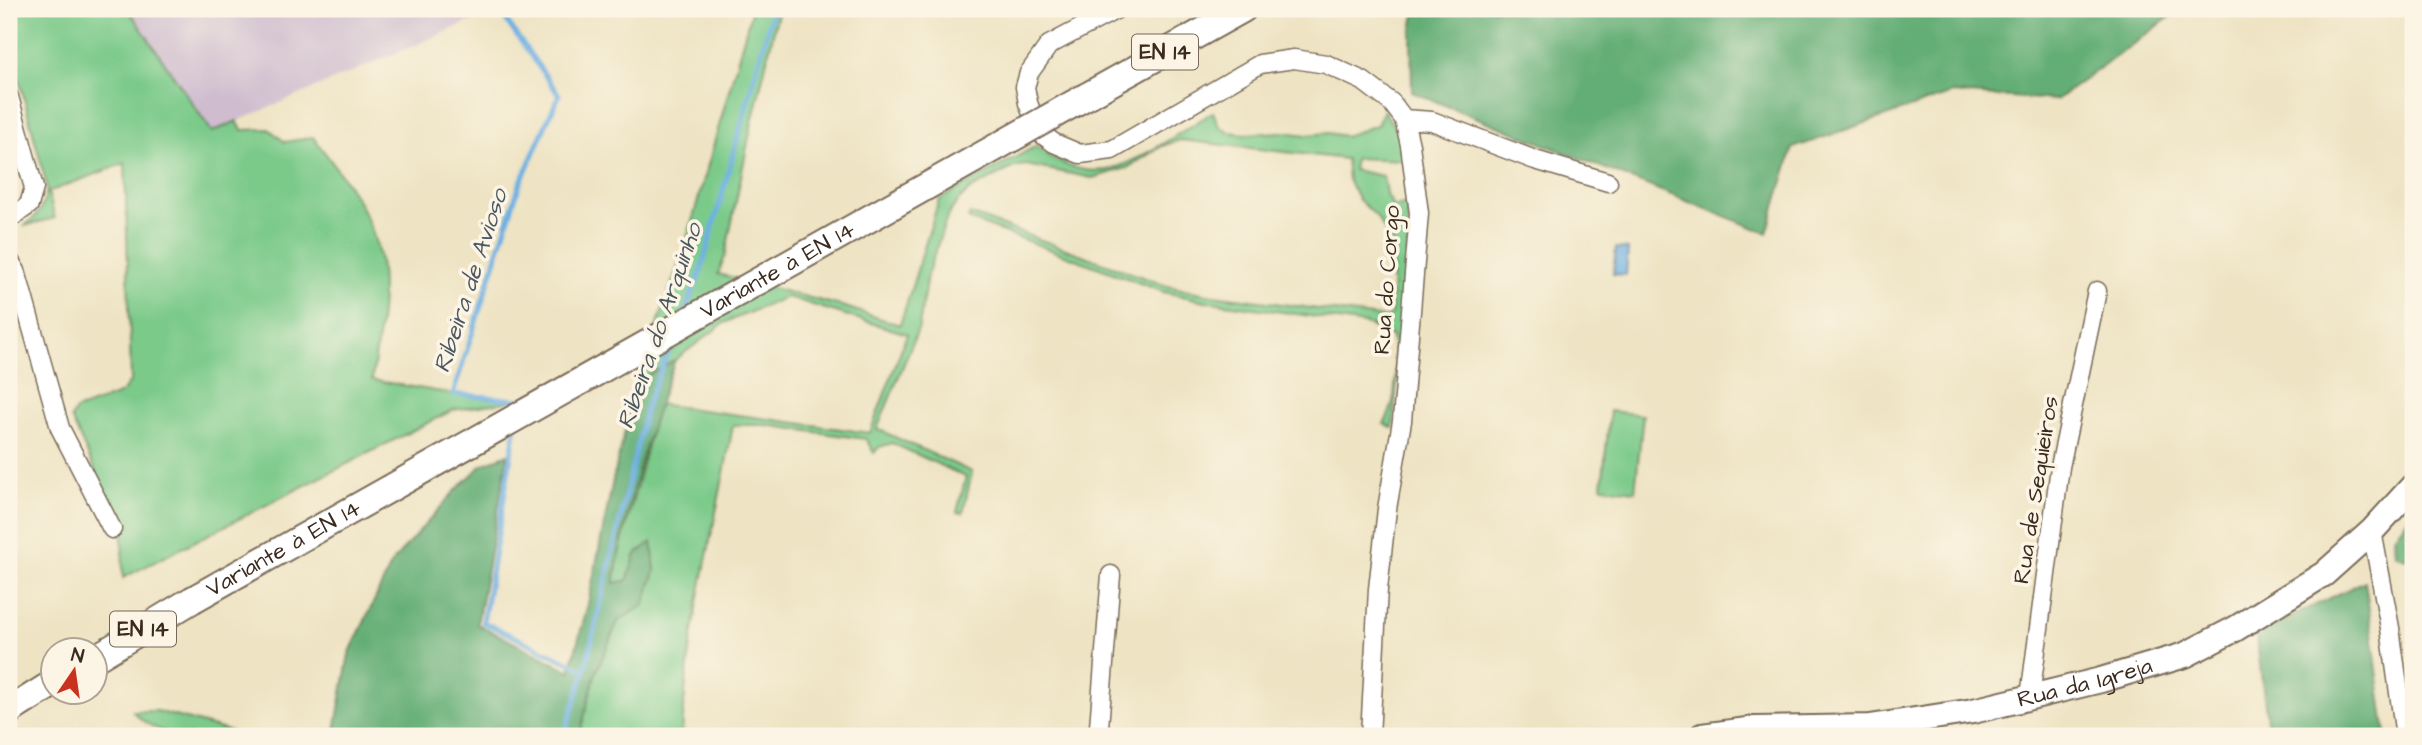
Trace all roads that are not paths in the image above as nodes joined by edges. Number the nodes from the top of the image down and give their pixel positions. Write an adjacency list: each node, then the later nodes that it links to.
1 (1116, 9): 4 (street)
2 (1243, 9): 13 (main road, Variante à EN 14 / EN 14, bridge)
3 (9, 97): 6 (street)
4 (1404, 119): 5 (street); 19 (street, Rua do Corgo)
5 (1608, 182)
6 (9, 219)
7 (9, 260): 10 (street)
8 (2098, 291): 15 (street, Rua de Sequieiros)
9 (2413, 486): 11 (street, Rua da Igreja)
10 (112, 529)
11 (2372, 531): 15 (street, Rua da Igreja); 21 (street)
12 (1111, 575): 18 (street)
13 (108, 651)
14 (38, 693): 16 (main road)
15 (2030, 697): 17 (street, Rua da Igreja)
16 (9, 711)
17 (1757, 733): 20 (street, Rua da Igreja)
18 (1102, 736)
19 (1370, 736)
20 (1702, 736)
21 (2405, 736)

